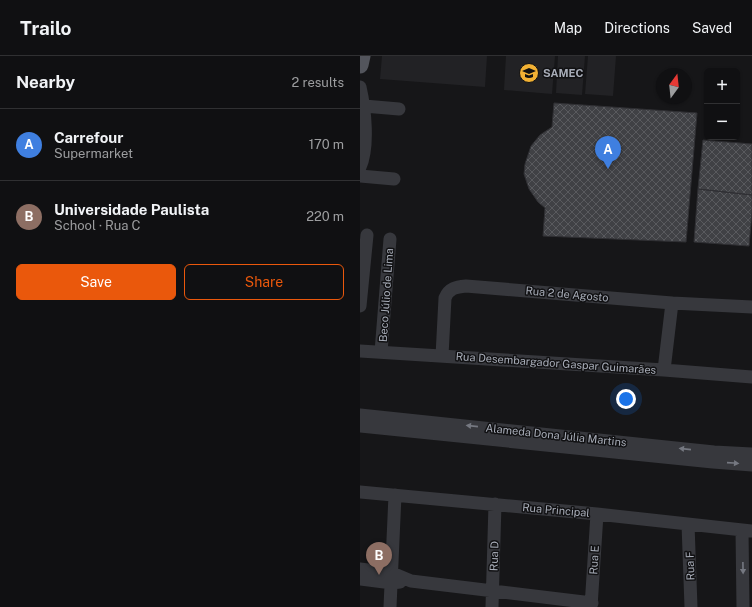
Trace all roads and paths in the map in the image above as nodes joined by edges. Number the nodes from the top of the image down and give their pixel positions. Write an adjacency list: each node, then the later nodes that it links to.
1 (362, 56): 2 (main road)
2 (360, 65)
3 (360, 87): 4 (street)
4 (364, 106): 5 (street); 6 (street)
5 (399, 109)
6 (360, 167)
7 (360, 176): 8 (street)
8 (394, 179)
9 (367, 235): 12 (street)
10 (390, 239): 15 (street, Beco Júlio de Lima)
11 (672, 303): 13 (street, Rua 2 de Agosto); 16 (street, Rua 2 de Agosto); 17 (street)
12 (360, 306)
13 (752, 306)
14 (360, 351): 15 (street, Rua Desembargador Gaspar Guimarães)
15 (381, 352): 16 (street, Rua Desembargador Gaspar Guimarães)
16 (442, 356): 17 (street, Rua Desembargador Gaspar Guimarães)
17 (664, 370): 18 (street, Rua Desembargador Gaspar Guimarães)
18 (752, 377)
19 (360, 415): 20 (street, Alameda Dona Júlia Martins)
20 (412, 425): 21 (street, Alameda Dona Júlia Martins); 23 (street, Alameda Dona Júlia Martins)
21 (360, 426)
22 (752, 454): 23 (street, Alameda Dona Júlia Martins)
23 (713, 457): 24 (street, Alameda Dona Júlia Martins, one-way to 24)
24 (752, 465)
25 (360, 492): 26 (street, Rua Principal)
26 (395, 495): 27 (street, Rua Principal); 32 (street)
27 (495, 504): 28 (street, Rua Principal); 34 (street, Rua D)
28 (596, 514): 29 (street, Rua Principal); 35 (street, Rua E)
29 (688, 524): 30 (street, Rua Principal); 38 (street, Rua F)
30 (747, 530): 39 (street, one-way to 39)
31 (360, 569): 32 (street)
32 (392, 578): 33 (street); 34 (street); 36 (street)
33 (360, 579)
34 (493, 591): 35 (street); 37 (street, Rua D)
35 (592, 605)
36 (390, 607)
37 (492, 607)
38 (691, 607)
39 (743, 607)

